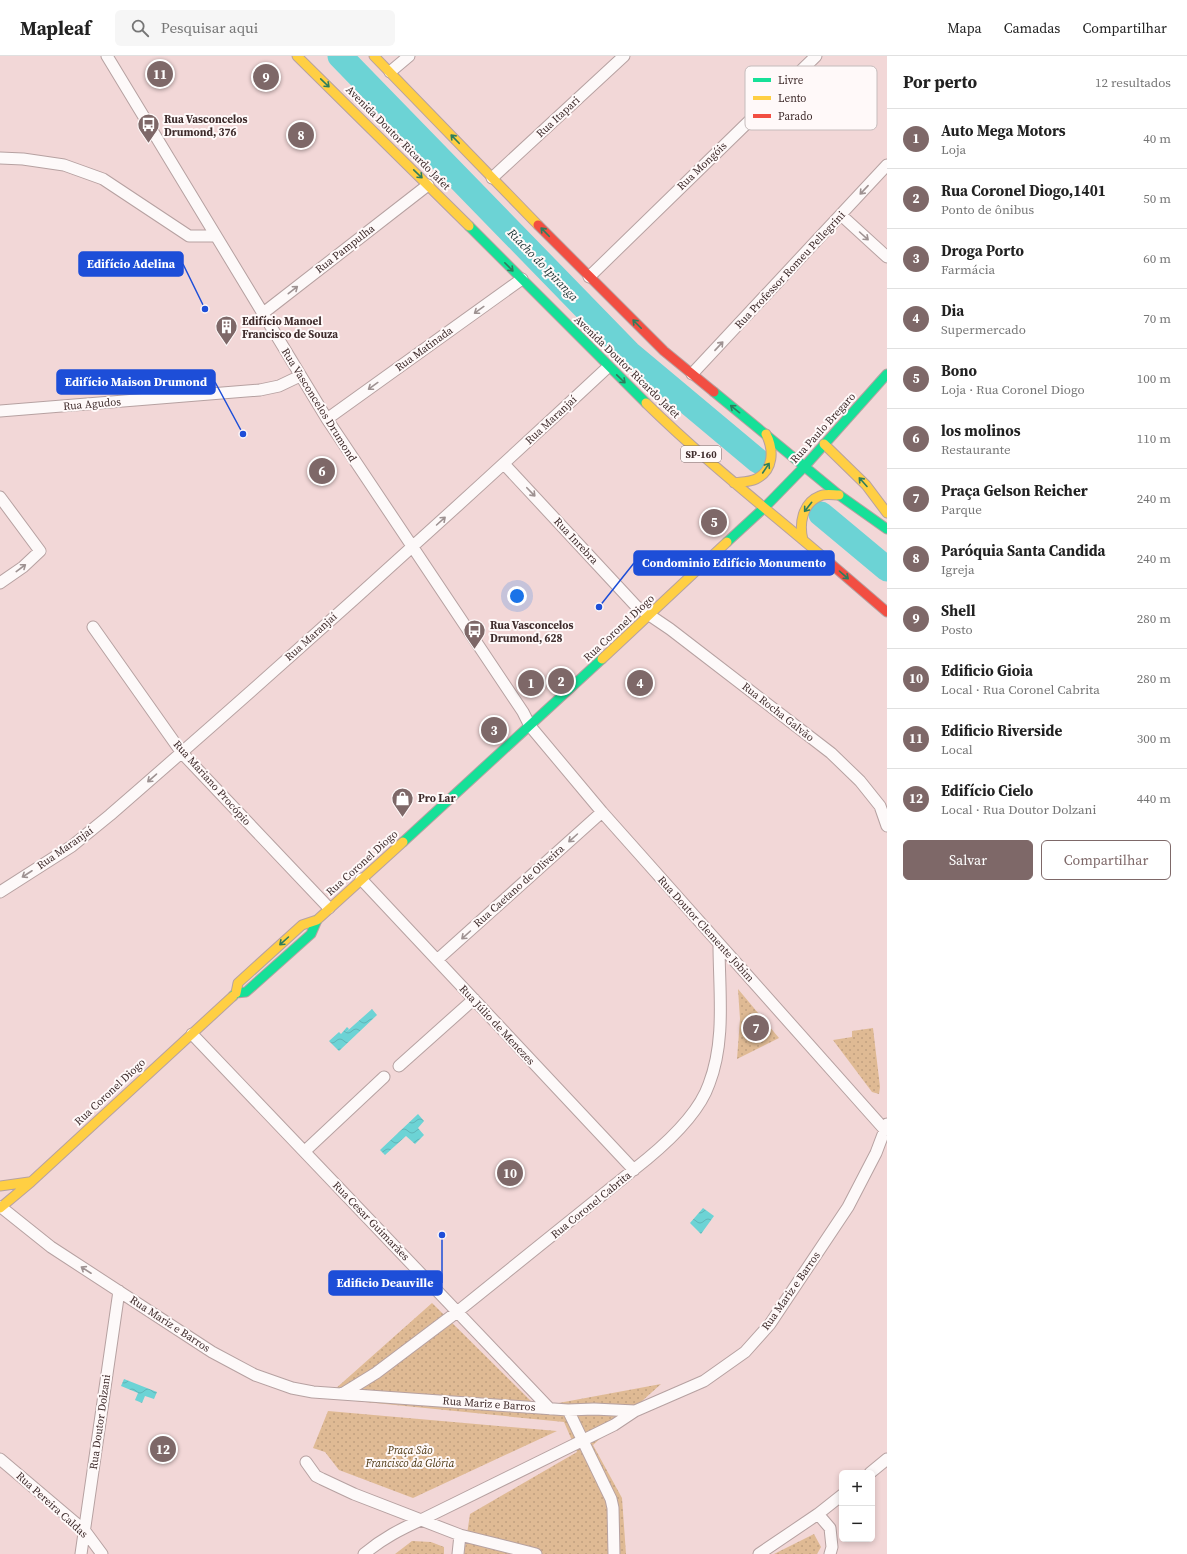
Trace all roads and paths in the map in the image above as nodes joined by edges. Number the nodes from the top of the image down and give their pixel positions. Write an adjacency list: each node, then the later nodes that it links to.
1 (107, 56): 15 (street, Rua Vasconcelos Drumond)
2 (297, 56): 13 (main road, Avenida Doutor Ricardo Jafet / SP-160, one-way to 13)
3 (374, 56): 8 (main road)
4 (409, 56): 8 (street)
5 (624, 56): 12 (street, Rua Itapari)
6 (816, 56): 7 (street, Rua Mongóis)
7 (806, 66)
8 (390, 72): 12 (main road, one-way to 8)
9 (745, 125): 17 (street, Rua Mongóis)
10 (0, 158): 15 (street)
11 (887, 165): 14 (street, Rua Professor Romeu Pellegrini, one-way to 14)
12 (492, 178): 17 (main road, one-way to 12)
13 (428, 185): 18 (main road, Avenida Doutor Ricardo Jafet / SP-160, one-way to 18); 19 (street, Rua Pampulha, one-way to 13)
14 (841, 215): 16 (street, one-way to 16); 21 (street, Rua Professor Romeu Pellegrini, one-way to 14)
15 (216, 236): 19 (street, Rua Vasconcelos Drumond)
16 (887, 257)
17 (589, 277): 21 (main road, one-way to 17)
18 (522, 280): 20 (main road, Avenida Doutor Ricardo Jafet / SP-160); 25 (street, Rua Matinada, one-way to 25)
19 (262, 314): 23 (street, Rua Vasconcelos Drumond)
20 (608, 367): 28 (street, Rua Maranjaí); 30 (main road, Avenida Doutor Ricardo Jafet / SP-160, one-way to 30)
21 (692, 374): 26 (main road, one-way to 21)
22 (887, 374): 27 (main road, Rua Paulo Bregaro)
23 (300, 376): 24 (street, Rua Agudos); 25 (street, Rua Vasconcelos Drumond)
24 (0, 411)
25 (327, 419): 38 (street, Rua Vasconcelos Drumond)
26 (766, 434): 29 (main road); 30 (main road, one-way to 26)
27 (824, 444): 29 (main road, Rua Paulo Bregaro); 35 (main road, one-way to 27)
28 (504, 464): 38 (street, Rua Maranjaí, one-way to 28); 41 (street, Rua Inrebra, one-way to 41)
29 (805, 466): 31 (main road); 33 (main road, Rua Paulo Bregaro)
30 (734, 483): 34 (main road, Avenida Doutor Ricardo Jafet / SP-160)
31 (840, 495): 36 (main road); 37 (main road, one-way to 37)
32 (0, 497): 39 (street, one-way to 32)
33 (775, 497): 34 (main road, Rua Coronel Diogo)
34 (764, 508): 37 (main road, Avenida Doutor Ricardo Jafet / SP-160); 41 (main road, Rua Coronel Diogo)
35 (887, 513)
36 (887, 528)
37 (803, 540): 40 (main road, Avenida Doutor Ricardo Jafet / SP-160, one-way to 40)
38 (412, 547): 43 (street, Rua Vasconcelos Drumond); 44 (street, Rua Maranjaí)
39 (0, 582)
40 (887, 612)
41 (651, 615): 43 (main road, Rua Coronel Diogo); 46 (street, Rua Rocha Galvão)
42 (93, 627): 44 (street, Rua Mariano Procópio)
43 (530, 726): 45 (street, Rua Doutor Clemente Jobim); 47 (main road, Rua Coronel Diogo)
44 (182, 753): 48 (street, Rua Maranjaí, one-way to 48); 49 (street, Rua Mariano Procópio)
45 (602, 812): 50 (street, Rua Doutor Clemente Jobim); 51 (street, Rua Caetano de Oliveira, one-way to 51)
46 (887, 826)
47 (361, 879): 49 (main road, Rua Coronel Diogo); 51 (street, Rua Júlio de Menezes)
48 (0, 892)
49 (329, 908): 53 (main road, Rua Coronel Diogo)
50 (719, 944): 56 (street, Rua Doutor Clemente Jobim); 58 (street, Rua Coronel Cabrita)
51 (437, 960): 52 (street, Rua Júlio de Menezes)
52 (474, 999): 54 (street); 58 (street, Rua Júlio de Menezes)
53 (192, 1034): 57 (street, Rua Cesar Guimarães); 59 (main road, Rua Coronel Diogo)
54 (399, 1066)
55 (384, 1077): 57 (street)
56 (886, 1127): 67 (street, Rua Mariz e Barros)
57 (305, 1151): 63 (street, Rua Cesar Guimarães)
58 (634, 1170): 63 (street, Rua Coronel Cabrita)
59 (31, 1182): 60 (main road); 61 (main road, Rua Coronel Diogo)
60 (0, 1186)
61 (0, 1207): 62 (street, Rua Mariz e Barros, one-way to 61)
62 (119, 1291): 64 (street, Rua Mariz e Barros); 76 (street, Rua Doutor Dolzani)
63 (457, 1312): 64 (street, Rua Coronel Cabrita); 65 (street, Rua Cesar Guimarães)
64 (342, 1394): 65 (street, Rua Mariz e Barros)
65 (550, 1409): 66 (street, Rua Mariz e Barros)
66 (568, 1410): 67 (street, Rua Mariz e Barros); 68 (street)
67 (635, 1411): 68 (street)
68 (583, 1441): 75 (street); 83 (street)
69 (0, 1459): 76 (street, Rua Pereira Caldas)
70 (887, 1459): 72 (street)
71 (306, 1462): 75 (street)
72 (874, 1470)
73 (839, 1497): 74 (street)
74 (818, 1514): 84 (street); 85 (street)
75 (423, 1519): 77 (street); 80 (street)
76 (84, 1531): 78 (street, Rua Doutor Dolzani); 79 (street, Rua Pereira Caldas)
77 (460, 1535): 81 (street); 82 (street)
78 (81, 1554)
79 (102, 1554)
80 (364, 1554)
81 (458, 1554)
82 (536, 1554)
83 (614, 1554)
84 (759, 1554)
85 (830, 1554)

